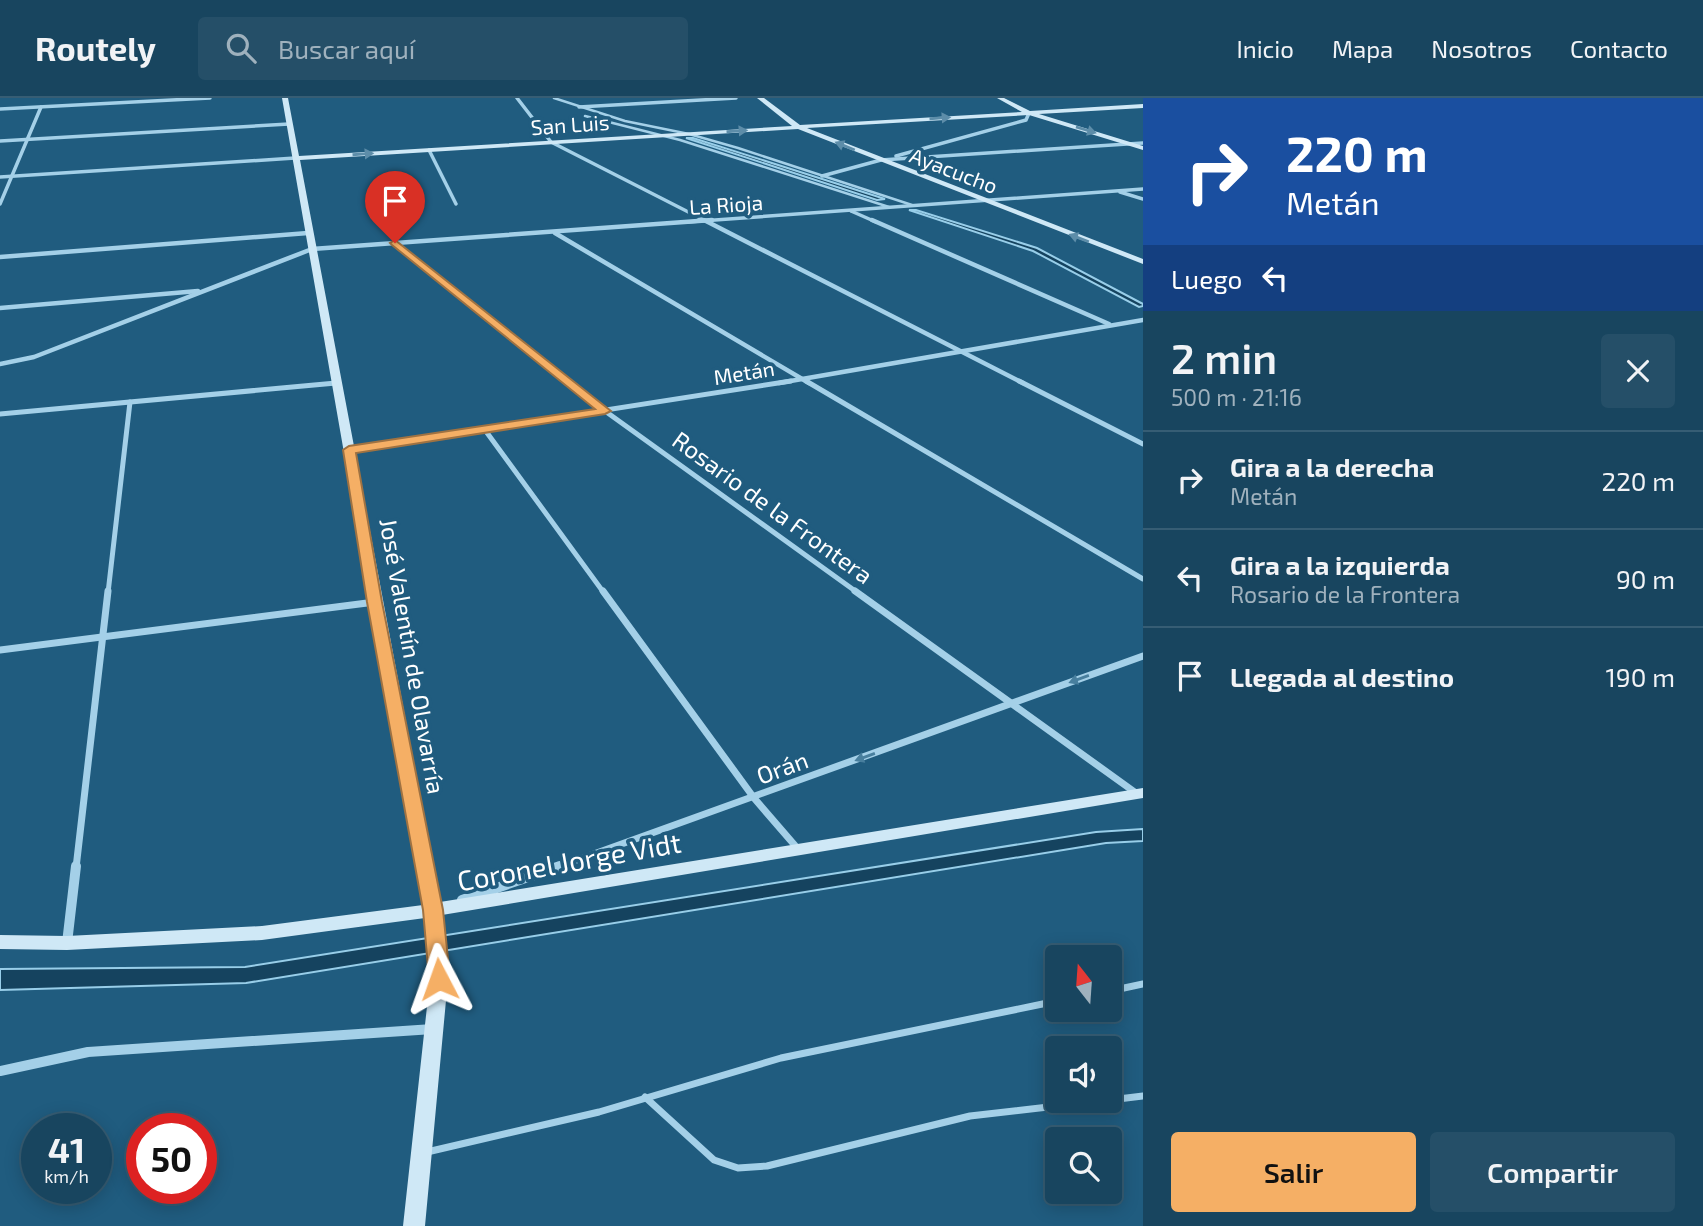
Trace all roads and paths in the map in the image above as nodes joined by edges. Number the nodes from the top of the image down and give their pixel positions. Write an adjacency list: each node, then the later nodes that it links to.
1 (210, 98): 8 (street)
2 (285, 98): 15 (street, José Valentín de Olavarría)
3 (517, 98): 21 (street)
4 (554, 98): 11 (lane)
5 (736, 98): 11 (street)
6 (760, 98): 16 (street, Ayacucho)
7 (1000, 98): 13 (street)
8 (165, 99): 10 (street)
9 (1143, 106): 13 (street, San Luis)
10 (41, 107): 12 (street); 19 (street)
11 (579, 107): 17 (lane)
12 (0, 109)
13 (1029, 113): 16 (street, San Luis, one-way to 13); 22 (street, one-way to 22); 26 (street)
14 (585, 116): 18 (lane)
15 (289, 124): 19 (street); 25 (street, José Valentín de Olavarría)
16 (798, 127): 17 (street, San Luis, one-way to 16); 26 (street, Ayacucho, one-way to 16)
17 (689, 134): 18 (street, San Luis); 28 (lane)
18 (662, 136): 21 (street, San Luis); 37 (lane)
19 (27, 139): 20 (street); 27 (street)
20 (0, 141)
21 (551, 142): 24 (street, San Luis); 39 (street)
22 (1130, 144): 23 (street); 26 (street)
23 (1143, 145)
24 (429, 150): 25 (street, San Luis, one-way to 24); 35 (street)
25 (295, 158): 27 (street, San Luis); 41 (street, José Valentín de Olavarría)
26 (881, 160): 28 (street); 33 (street, Ayacucho)
27 (13, 176): 29 (street, San Luis); 34 (street)
28 (822, 176): 36 (lane)
29 (0, 177)
30 (1143, 189): 31 (street, La Rioja)
31 (1117, 191): 32 (street); 33 (street, La Rioja)
32 (1143, 199)
33 (985, 201): 36 (street, La Rioja); 45 (street, Ayacucho, one-way to 33)
34 (0, 204)
35 (456, 204)
36 (912, 205): 37 (street, La Rioja)
37 (889, 206): 38 (street, La Rioja)
38 (850, 211): 39 (street, La Rioja); 49 (street)
39 (707, 221): 40 (street, La Rioja); 50 (street)
40 (554, 232): 42 (street, La Rioja); 52 (street)
41 (308, 233): 43 (street, José Valentín de Olavarría); 44 (street)
42 (395, 243): 43 (street, La Rioja); 55 (street, Rosario de la Frontera)
43 (312, 249): 46 (street, La Rioja); 53 (street, José Valentín de Olavarría)
44 (0, 257)
45 (1143, 262)
46 (207, 290): 47 (street); 51 (street, La Rioja)
47 (0, 308)
48 (1143, 320): 49 (street, Metán)
49 (1111, 325): 50 (street, Metán)
50 (962, 351): 52 (street, Metán); 58 (street)
51 (0, 364)
52 (803, 379): 55 (street, Metán); 60 (street)
53 (335, 383): 54 (street); 59 (street, José Valentín de Olavarría)
54 (130, 402): 56 (street); 62 (street)
55 (605, 411): 57 (street, Metán); 65 (street, Rosario de la Frontera)
56 (0, 414)
57 (485, 430): 59 (street, Metán); 67 (street)
58 (1143, 444)
59 (349, 450): 61 (street, José Valentín de Olavarría)
60 (1143, 579)
61 (375, 602): 62 (street); 69 (street, José Valentín de Olavarría)
62 (104, 638): 63 (street); 71 (street)
63 (0, 650)
64 (1143, 656): 65 (street, Orán, one-way to 65)
65 (1014, 703): 66 (street, Rosario de la Frontera); 67 (street, Orán, one-way to 67)
66 (1139, 793): 68 (street, Coronel Jorge Vidt)
67 (754, 798): 68 (street); 69 (street, Orán)
68 (798, 849): 69 (street, Coronel Jorge Vidt)
69 (434, 920): 71 (street, Coronel Jorge Vidt); 75 (street, José Valentín de Olavarría)
70 (0, 942): 71 (street, Coronel Jorge Vidt)
71 (67, 943)
72 (1143, 984): 73 (lane)
73 (1122, 988)
74 (1045, 1003): 78 (lane)
75 (433, 1029): 76 (street); 81 (street, José Valentín de Olavarría)
76 (0, 1071)
77 (1143, 1096): 79 (lane)
78 (645, 1097): 80 (lane); 81 (lane)
79 (1122, 1099)
80 (1045, 1107)
81 (421, 1154): 82 (street, José Valentín de Olavarría)
82 (415, 1225)

